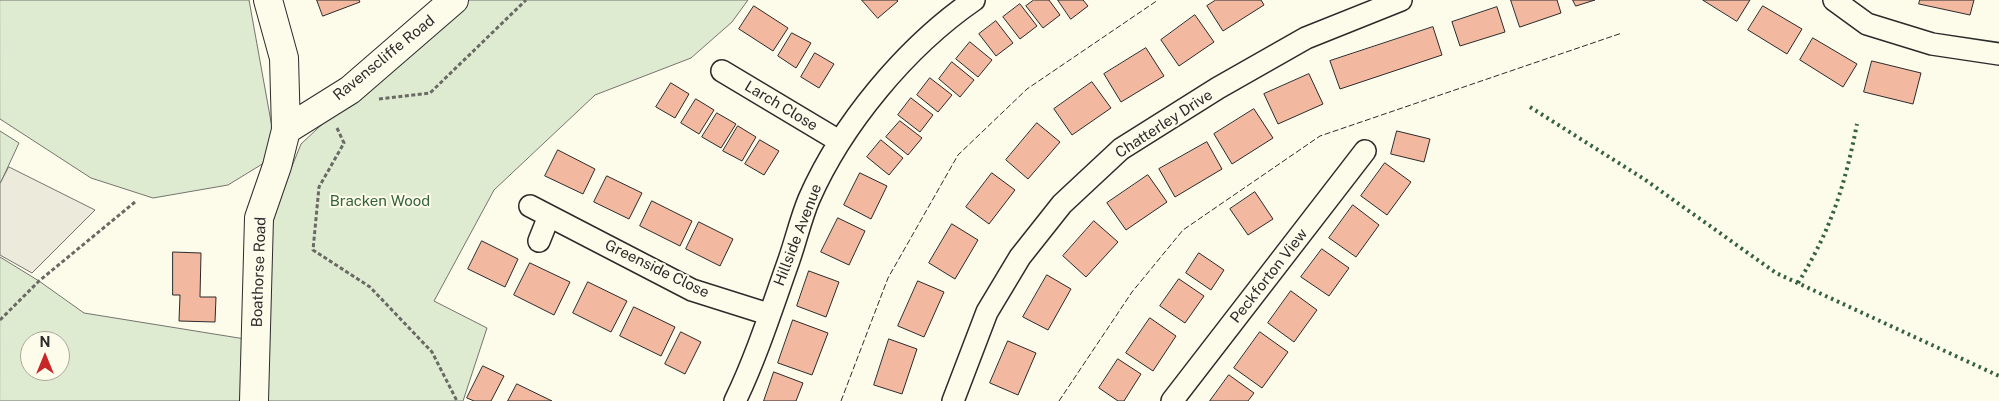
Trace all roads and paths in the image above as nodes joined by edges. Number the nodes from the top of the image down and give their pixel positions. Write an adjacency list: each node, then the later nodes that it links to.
1 (268, 0): 11 (street, Boathorse Road)
2 (454, 0): 10 (street, Ravenscliffe Road)
3 (526, 0): 9 (path)
4 (1401, 0): 23 (street, Chatterley Drive)
5 (1834, 0): 7 (street)
6 (963, 3): 12 (street, Hillside Avenue)
7 (1999, 54)
8 (722, 71): 12 (street, Larch Close)
9 (372, 100)
10 (324, 106): 11 (street, Ravenscliffe Road); 21 (path)
11 (286, 130): 20 (street, Boathorse Road)
12 (839, 141): 18 (street, Hillside Avenue)
13 (1366, 151): 24 (street, Peckforton View)
14 (135, 202): 19 (path)
15 (530, 206): 16 (street, Greenside Close)
16 (549, 216): 17 (street); 18 (street, Greenside Close)
17 (539, 241)
18 (768, 314): 22 (street, Hillside Avenue)
19 (0, 320)
20 (254, 401)
21 (457, 401)
22 (735, 401)
23 (953, 401)
24 (1172, 401)

